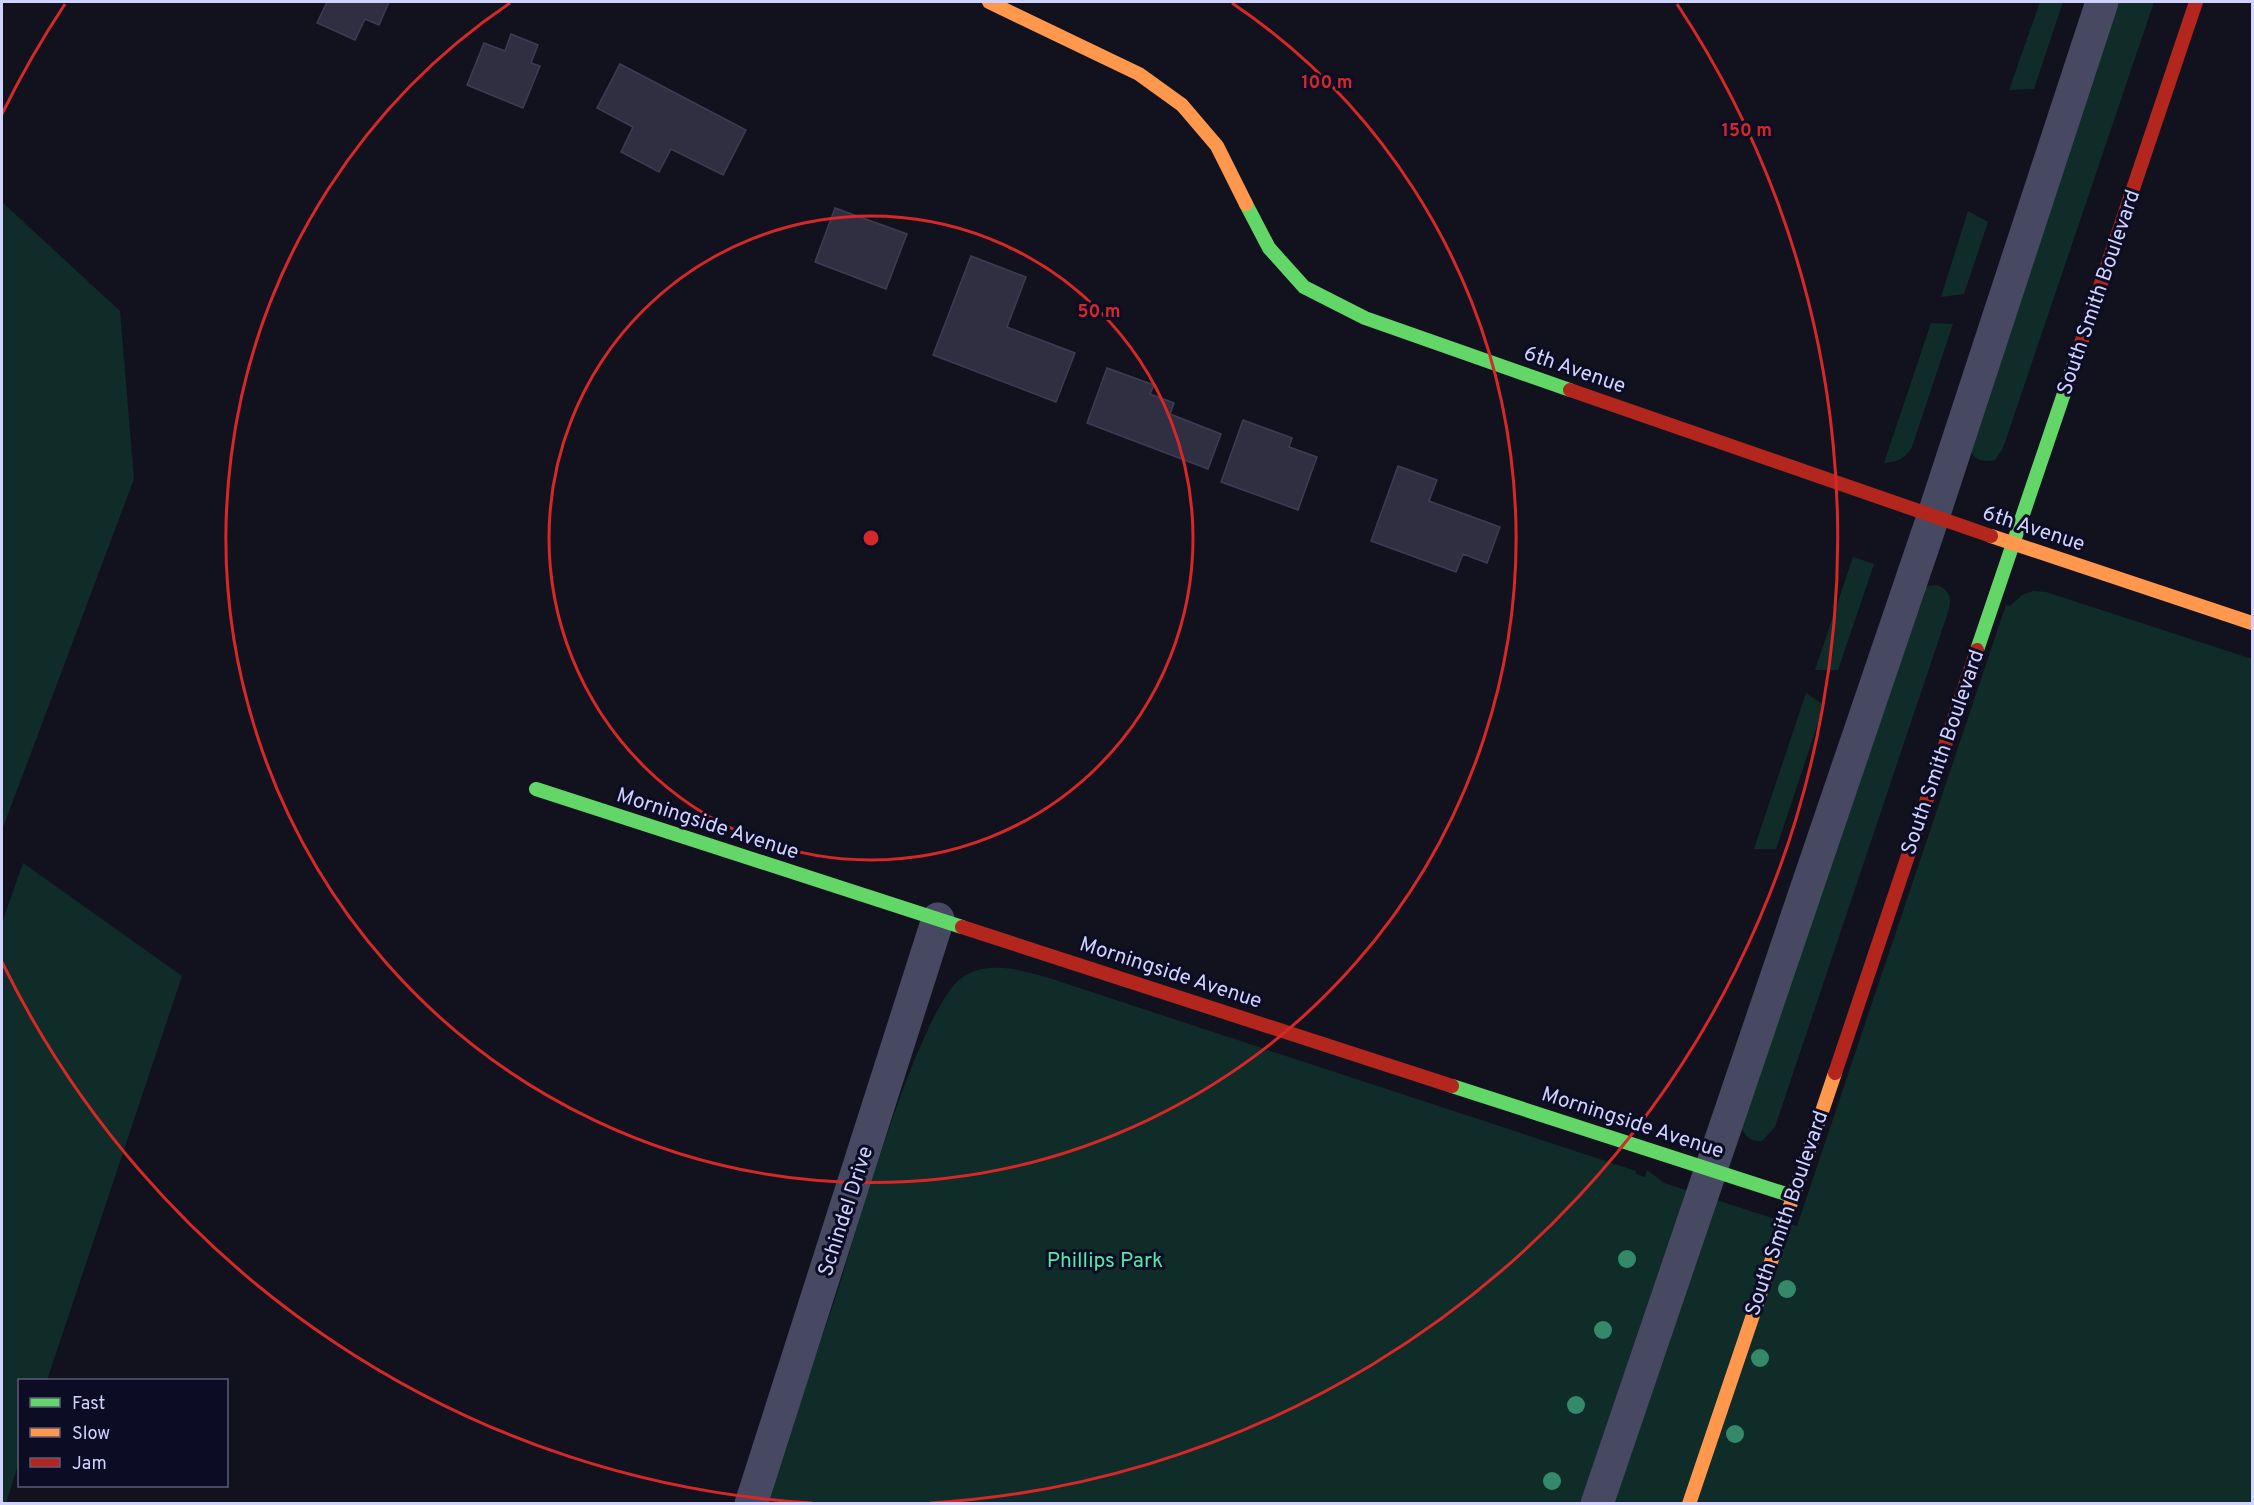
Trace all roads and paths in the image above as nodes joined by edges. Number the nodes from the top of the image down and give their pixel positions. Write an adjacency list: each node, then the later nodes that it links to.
1 (989, 2): 4 (street, 6th Avenue)
2 (2102, 2): 4 (street)
3 (2196, 2): 5 (street, South Smith Boulevard)
4 (1933, 517): 5 (street, 6th Avenue); 9 (street)
5 (2013, 542): 6 (street, 6th Avenue); 10 (street, South Smith Boulevard)
6 (2253, 623)
7 (536, 789): 8 (street, Morningside Avenue)
8 (938, 919): 9 (street, Morningside Avenue); 11 (street, Schindel Drive)
9 (1710, 1169): 10 (street, Morningside Avenue); 12 (street)
10 (1792, 1196): 13 (street, South Smith Boulevard)
11 (751, 1503)
12 (1597, 1503)
13 (1689, 1503)

